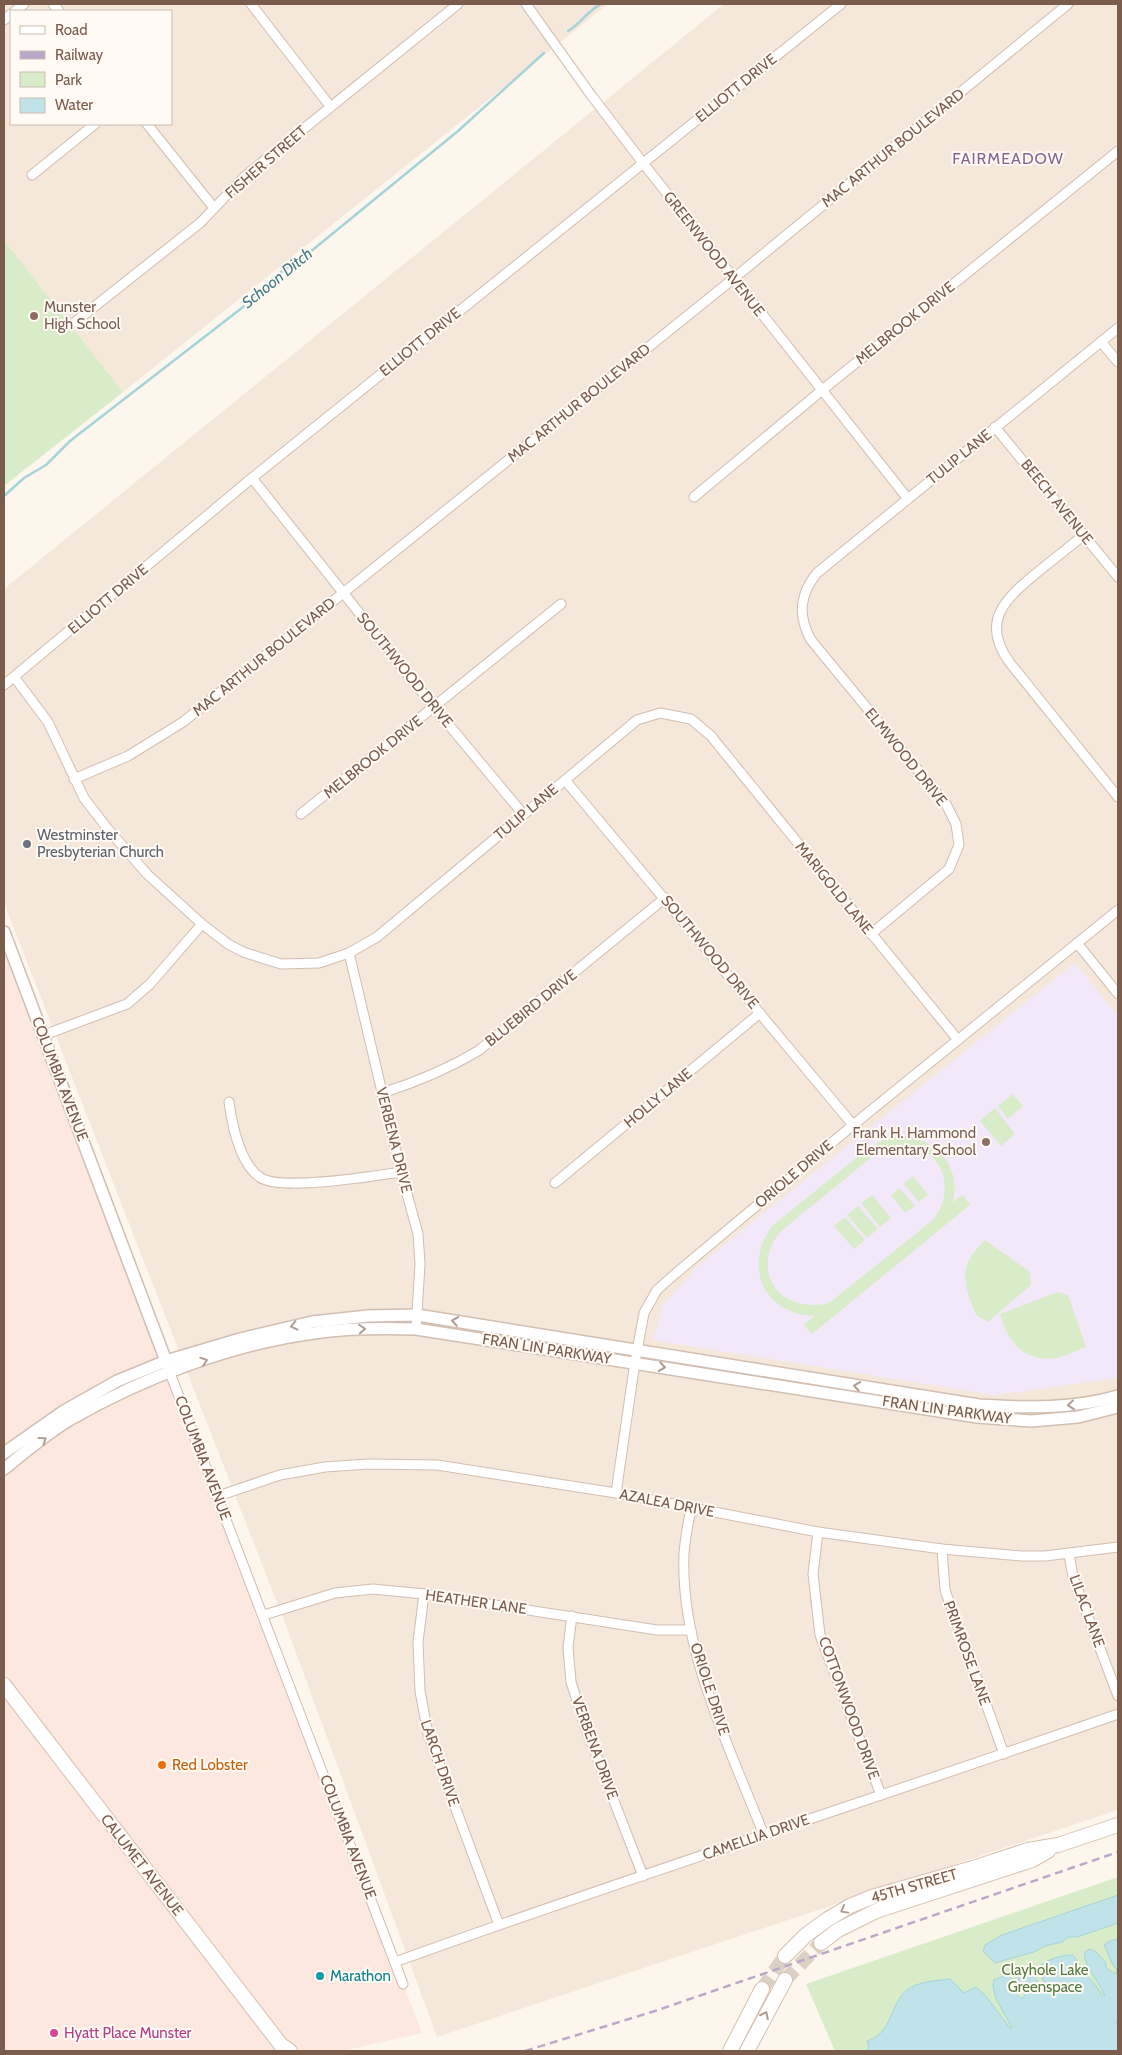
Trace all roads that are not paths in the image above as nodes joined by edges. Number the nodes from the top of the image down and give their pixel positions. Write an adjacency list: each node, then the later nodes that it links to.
1 (251, 4): 6 (street)
2 (458, 4): 6 (street, FISHER STREET)
3 (526, 4): 10 (street, GREENWOOD AVENUE)
4 (841, 4): 10 (street, ELLIOTT DRIVE)
5 (1068, 4): 13 (street, MAC ARTHUR BOULEVARD)
6 (330, 106): 12 (street, FISHER STREET)
7 (94, 125): 11 (street)
8 (149, 125): 12 (street)
9 (1118, 151): 18 (street, MELBROOK DRIVE)
10 (643, 163): 13 (street, GREENWOOD AVENUE); 20 (street, ELLIOTT DRIVE)
11 (32, 175)
12 (214, 208): 14 (street, FISHER STREET)
13 (733, 279): 18 (street, GREENWOOD AVENUE); 26 (street, MAC ARTHUR BOULEVARD)
14 (75, 322)
15 (1118, 328): 16 (street, TULIP LANE)
16 (1101, 342): 17 (street); 19 (street, TULIP LANE)
17 (1118, 362)
18 (821, 391): 21 (street, MELBROOK DRIVE); 22 (street, GREENWOOD AVENUE)
19 (996, 427): 22 (street, TULIP LANE); 23 (street, BEECH AVENUE)
20 (252, 478): 26 (street, SOUTHWOOD DRIVE); 28 (street, ELLIOTT DRIVE)
21 (694, 497)
22 (908, 499): 25 (street, TULIP LANE)
23 (1084, 535): 24 (street, BEECH AVENUE); 34 (street)
24 (1118, 577)
25 (805, 591): 41 (street, ELMWOOD DRIVE)
26 (343, 593): 30 (street, SOUTHWOOD DRIVE); 32 (street, MAC ARTHUR BOULEVARD)
27 (561, 604): 30 (street, MELBROOK DRIVE)
28 (14, 678): 29 (street, ELLIOTT DRIVE); 32 (street, TULIP LANE)
29 (4, 685)
30 (434, 707): 35 (street, MELBROOK DRIVE); 36 (street, SOUTHWOOD DRIVE)
31 (711, 736): 33 (street, TULIP LANE); 41 (street, MARIGOLD LANE)
32 (74, 779): 39 (street, TULIP LANE)
33 (565, 780): 36 (street, TULIP LANE); 37 (street, SOUTHWOOD DRIVE)
34 (1118, 796)
35 (301, 814)
36 (523, 814): 43 (street, TULIP LANE)
37 (665, 898): 46 (street, SOUTHWOOD DRIVE); 49 (street, BLUEBIRD DRIVE)
38 (1118, 910): 42 (street, ORIOLE DRIVE)
39 (202, 924): 43 (street, TULIP LANE); 47 (street)
40 (4, 932): 44 (street, COLUMBIA AVENUE)
41 (871, 934): 48 (street, MARIGOLD LANE)
42 (1076, 943): 45 (street); 48 (street, ORIOLE DRIVE)
43 (349, 953): 49 (street, VERBENA DRIVE)
44 (9, 960): 47 (street, COLUMBIA AVENUE)
45 (1118, 994)
46 (760, 1013): 51 (street, SOUTHWOOD DRIVE); 53 (street, HOLLY LANE)
47 (44, 1035): 57 (street, COLUMBIA AVENUE)
48 (958, 1040): 51 (street, ORIOLE DRIVE)
49 (382, 1093): 52 (street, VERBENA DRIVE)
50 (229, 1102): 52 (street)
51 (853, 1125): 56 (street, ORIOLE DRIVE)
52 (401, 1172): 54 (street, VERBENA DRIVE)
53 (555, 1183)
54 (417, 1315): 55 (street, VERBENA DRIVE); 56 (street, FRAN LIN PARKWAY, one-way to 54); 57 (street, FRAN LIN PARKWAY, one-way to 57)
55 (416, 1329): 58 (street, FRAN LIN PARKWAY); 59 (street, FRAN LIN PARKWAY, one-way to 55)
56 (637, 1350): 58 (street, ORIOLE DRIVE); 60 (street, FRAN LIN PARKWAY, one-way to 56)
57 (166, 1362): 59 (street, COLUMBIA AVENUE); 62 (street, FRAN LIN PARKWAY)
58 (635, 1362): 61 (street, FRAN LIN PARKWAY, one-way to 61); 64 (street, ORIOLE DRIVE)
59 (170, 1373): 63 (street, FRAN LIN PARKWAY, one-way to 59); 65 (street, COLUMBIA AVENUE)
60 (1118, 1396)
61 (1118, 1408)
62 (4, 1453)
63 (4, 1469)
64 (616, 1493): 65 (street, AZALEA DRIVE); 66 (street, AZALEA DRIVE)
65 (218, 1496): 72 (street, COLUMBIA AVENUE)
66 (691, 1509): 67 (street, AZALEA DRIVE); 74 (street, ORIOLE DRIVE)
67 (818, 1532): 69 (street, AZALEA DRIVE); 79 (street, COTTONWOOD DRIVE)
68 (1118, 1547): 70 (street, AZALEA DRIVE)
69 (942, 1549): 70 (street, AZALEA DRIVE); 78 (street, PRIMROSE LANE)
70 (1070, 1554): 76 (street, LILAC LANE)
71 (424, 1594): 72 (street, HEATHER LANE); 73 (street, HEATHER LANE); 84 (street, LARCH DRIVE)
72 (264, 1615): 87 (street, COLUMBIA AVENUE)
73 (572, 1616): 74 (street, HEATHER LANE); 83 (street, VERBENA DRIVE)
74 (691, 1630): 81 (street, ORIOLE DRIVE)
75 (4, 1685): 91 (main road, CALUMET AVENUE)
76 (1118, 1696)
77 (1118, 1714): 78 (street, CAMELLIA DRIVE)
78 (1004, 1754): 79 (street, CAMELLIA DRIVE)
79 (881, 1795): 81 (street, CAMELLIA DRIVE)
80 (1118, 1824): 82 (main road, 45TH STREET)
81 (763, 1834): 83 (street, CAMELLIA DRIVE)
82 (1058, 1845): 85 (main road, 45TH STREET); 86 (main road, 45TH STREET, one-way to 86)
83 (643, 1876): 84 (street, CAMELLIA DRIVE)
84 (499, 1925): 87 (street, CAMELLIA DRIVE)
85 (821, 1943)
86 (785, 1956)
87 (395, 1962): 89 (street, COLUMBIA AVENUE)
88 (785, 1980): 93 (main road, one-way to 88)
89 (404, 1984)
90 (762, 1989): 92 (main road)
91 (284, 2049)
92 (730, 2051)
93 (747, 2051)

